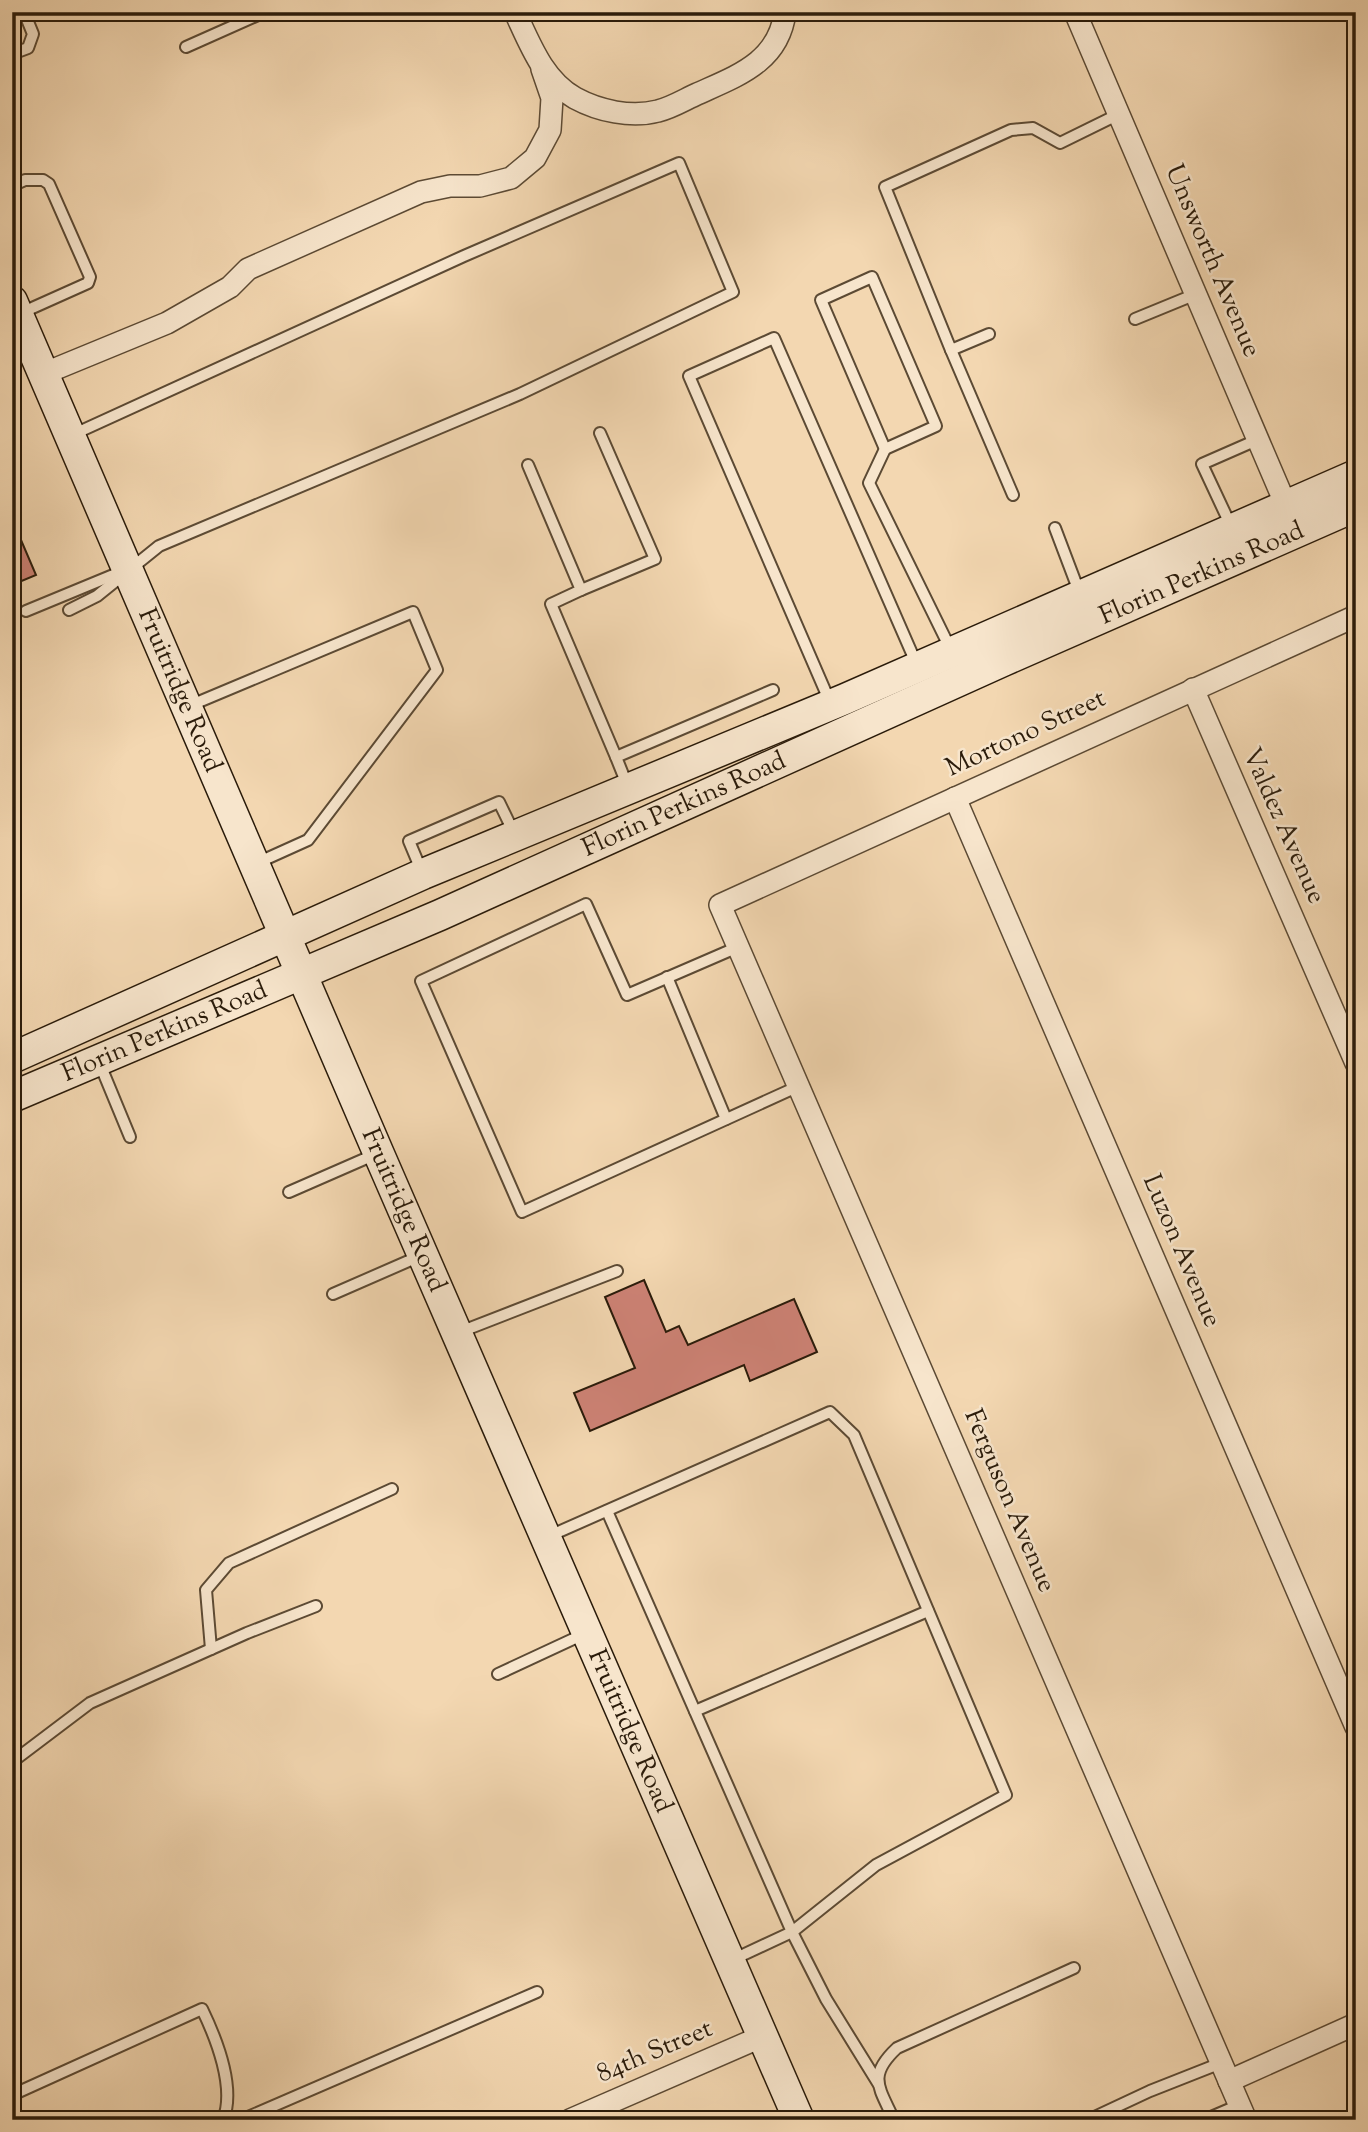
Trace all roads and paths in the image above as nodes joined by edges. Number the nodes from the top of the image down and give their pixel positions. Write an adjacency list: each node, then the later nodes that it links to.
1 (24, 12): 7 (lane)
2 (259, 12): 6 (lane)
3 (515, 12): 8 (street)
4 (785, 12): 8 (street)
5 (1075, 12): 9 (street, Unsworth Avenue)
6 (186, 47)
7 (12, 54)
8 (542, 69): 16 (street)
9 (1119, 114): 11 (street, Unsworth Avenue); 15 (lane)
10 (12, 186): 12 (lane)
11 (1196, 294): 13 (lane); 19 (street, Unsworth Avenue)
12 (15, 308): 16 (main road, Fruitridge Road)
13 (1135, 319)
14 (989, 334): 15 (lane)
15 (951, 350): 23 (lane)
16 (43, 374): 18 (main road, Fruitridge Road)
17 (600, 433): 29 (lane)
18 (70, 436): 28 (main road, Fruitridge Road); 28 (lane)
19 (1259, 439): 25 (street, Unsworth Avenue); 27 (lane)
20 (886, 449): 20 (lane); 34 (lane)
21 (528, 465): 29 (lane)
22 (1356, 475): 25 (main road, Florin Perkins Road)
23 (1013, 495)
24 (1356, 506): 25 (main road, Florin Perkins Road)
25 (1292, 519): 27 (main road, Florin Perkins Road); 34 (main road, Florin Perkins Road)
26 (1055, 528): 30 (lane)
27 (1233, 529): 30 (main road, Florin Perkins Road)
28 (127, 570): 31 (lane); 32 (lane); 39 (main road, Fruitridge Road)
29 (582, 590): 40 (lane)
30 (1080, 595): 34 (main road, Florin Perkins Road)
31 (69, 610)
32 (26, 611)
33 (1356, 615): 36 (street, Mortono Street)
34 (958, 665): 35 (main road, Florin Perkins Road); 47 (main road, Florin Perkins Road)
35 (918, 667): 38 (main road, Florin Perkins Road); 38 (lane)
36 (1193, 689): 42 (street, Mortono Street); 51 (street, Valdez Avenue)
37 (773, 690): 40 (lane)
38 (831, 705): 41 (main road, Florin Perkins Road)
39 (186, 707): 43 (main road, Fruitridge Road); 43 (lane)
40 (616, 757): 41 (lane)
41 (629, 789): 45 (main road, Florin Perkins Road)
42 (955, 798): 44 (street, Mortono Street); 71 (street, Luzon Avenue)
43 (254, 864): 45 (main road, Fruitridge Road)
44 (720, 905): 46 (street, Ferguson Avenue)
45 (285, 935): 47 (main road, Fruitridge Road); 49 (main road, Florin Perkins Road)
46 (738, 947): 48 (lane); 52 (street, Ferguson Avenue)
47 (301, 974): 50 (main road, Florin Perkins Road); 56 (main road, Fruitridge Road)
48 (667, 977): 54 (lane); 54 (lane)
49 (15, 1053)
50 (99, 1061): 53 (main road, Florin Perkins Road); 55 (lane)
51 (1356, 1063)
52 (799, 1086): 54 (lane); 79 (street, Ferguson Avenue)
53 (12, 1097)
54 (726, 1119)
55 (130, 1137)
56 (379, 1152): 57 (lane); 58 (main road, Fruitridge Road)
57 (289, 1192)
58 (423, 1255): 60 (lane); 61 (main road, Fruitridge Road)
59 (617, 1271): 61 (lane)
60 (333, 1294)
61 (457, 1333): 64 (main road, Fruitridge Road)
62 (392, 1489): 68 (lane)
63 (607, 1511): 64 (lane); 66 (lane); 70 (lane)
64 (546, 1538): 67 (main road, Fruitridge Road)
65 (316, 1606): 68 (lane)
66 (929, 1611): 70 (lane); 73 (lane)
67 (587, 1633): 69 (lane); 74 (main road, Fruitridge Road)
68 (211, 1649): 72 (lane)
69 (498, 1674)
70 (695, 1711): 73 (lane)
71 (1356, 1727)
72 (12, 1762)
73 (792, 1932): 74 (lane); 80 (lane)
74 (729, 1961): 78 (main road, Fruitridge Road)
75 (1074, 1968): 80 (lane)
76 (537, 1992): 85 (lane)
77 (1356, 2024): 79 (street)
78 (763, 2036): 83 (street, 84th Street); 87 (main road, Fruitridge Road)
79 (1225, 2072): 82 (street, Ferguson Avenue); 89 (lane)
80 (878, 2083): 88 (lane)
81 (12, 2095): 84 (lane)
82 (1242, 2112): 90 (lane)
83 (594, 2115): 86 (street, 84th Street)
84 (223, 2120)
85 (241, 2120)
86 (570, 2120)
87 (799, 2120)
88 (894, 2120)
89 (1088, 2120)
90 (1204, 2120)

